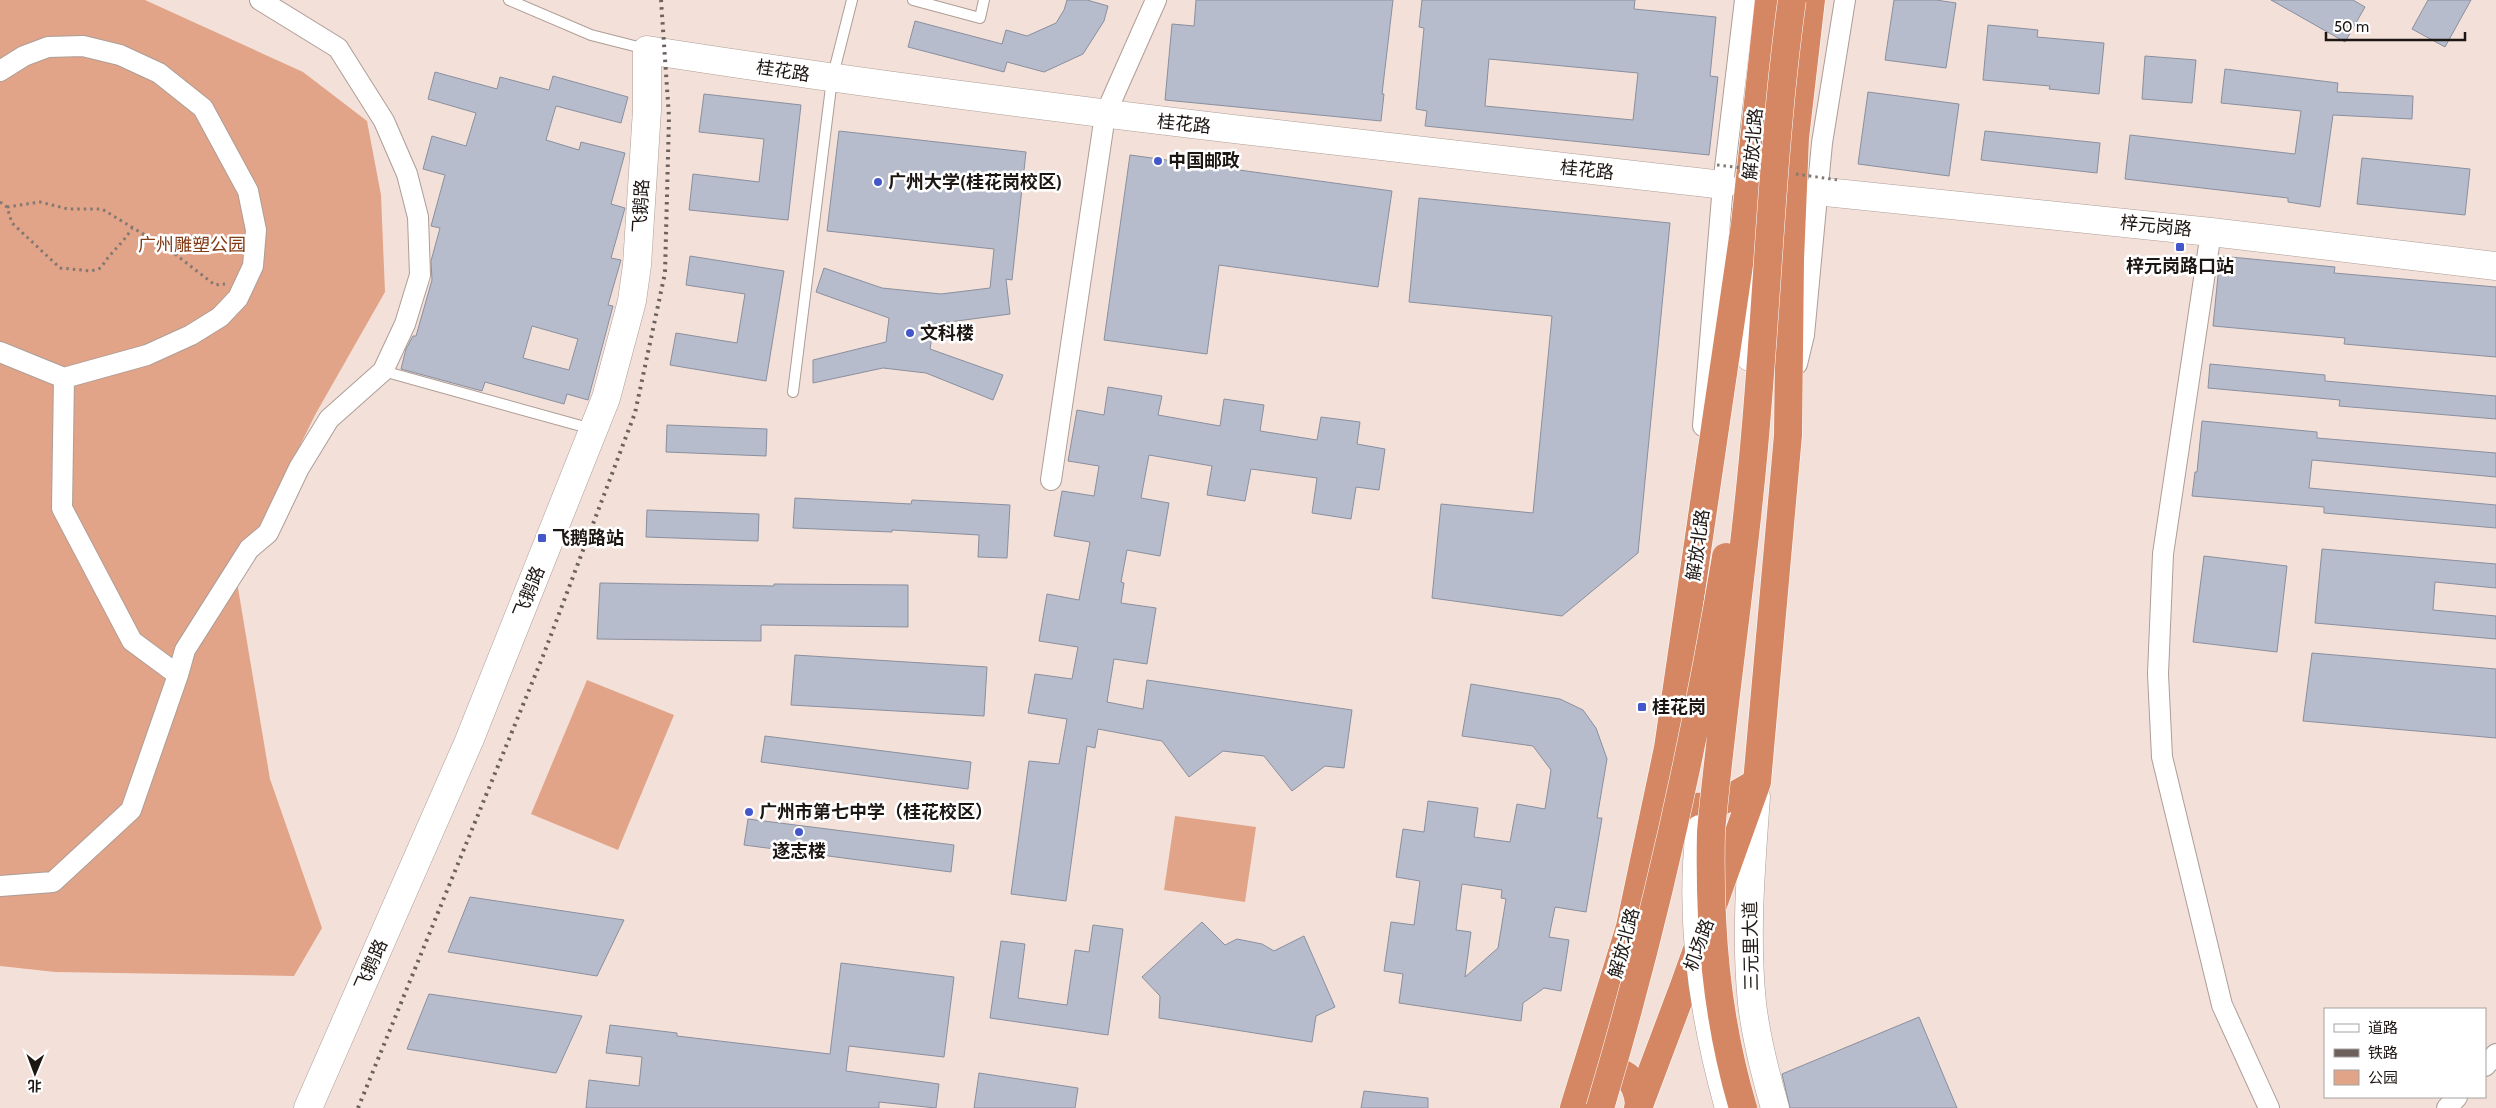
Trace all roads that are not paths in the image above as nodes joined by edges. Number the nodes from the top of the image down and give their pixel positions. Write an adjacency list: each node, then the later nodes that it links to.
1 (260, 0): 23 (street)
2 (509, 0): 12 (lane)
3 (852, 0): 14 (lane)
4 (913, 0): 5 (lane)
5 (984, 0)
6 (1156, 0): 15 (street)
7 (1745, 0): 16 (street)
8 (1769, 0): 18 (highway, 解放北路)
9 (1792, 0): 21 (highway, bridge)
10 (1811, 0): 25 (highway)
11 (1845, 0): 17 (street)
12 (647, 50): 14 (street, 桂花路); 27 (street, 飞鹅路)
13 (0, 72): 24 (street)
14 (832, 79): 15 (street, 桂花路); 26 (lane)
15 (1105, 115): 16 (street, 桂花路); 28 (street)
16 (1723, 185): 29 (street)
17 (1816, 191): 19 (street, 梓元岗路); 25 (street)
18 (1745, 224): 29 (highway, 解放北路); 42 (street, bridge)
19 (2211, 232): 20 (street, 梓元岗路); 45 (street)
20 (2496, 266)
21 (1766, 314): 41 (highway, bridge); 43 (highway, bridge)
22 (0, 352): 24 (street)
23 (384, 371): 27 (lane); 30 (street)
24 (64, 378): 30 (street)
25 (1790, 385): 31 (highway)
26 (793, 392)
27 (593, 430): 39 (street, 飞鹅路)
28 (1050, 480)
29 (1686, 629): 32 (highway, 解放北路)
30 (178, 675): 33 (street)
31 (1757, 782): 32 (highway); 38 (highway, 机场路); 44 (street, 三元里大道)
32 (1661, 784): 36 (highway, 解放北路)
33 (0, 886)
34 (2496, 1054): 35 (street)
35 (2486, 1065)
36 (1583, 1081): 38 (highway); 40 (highway)
37 (2456, 1098): 46 (street)
38 (1638, 1106)
39 (308, 1108)
40 (1574, 1108)
41 (1600, 1108)
42 (1729, 1108)
43 (1743, 1108)
44 (1774, 1108)
45 (2269, 1108)
46 (2447, 1108)

